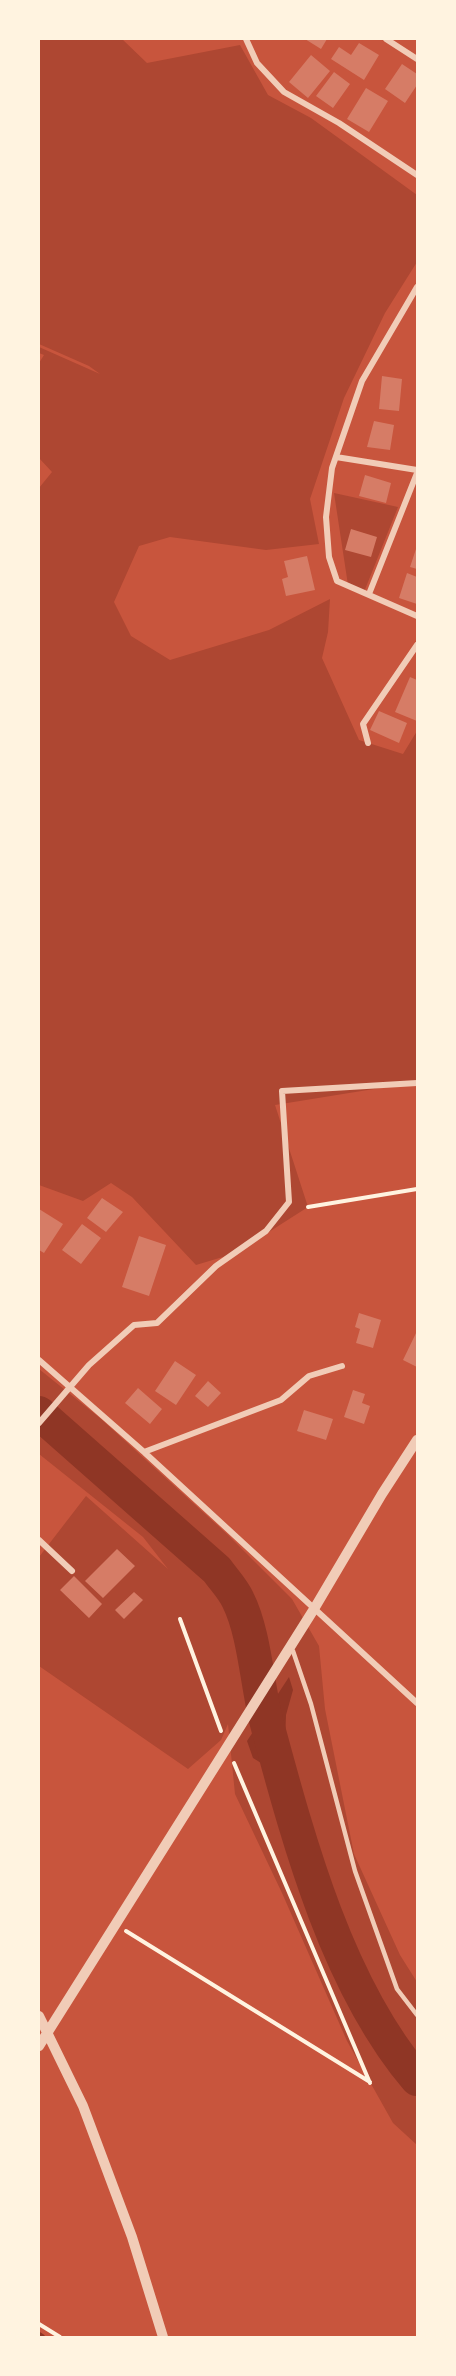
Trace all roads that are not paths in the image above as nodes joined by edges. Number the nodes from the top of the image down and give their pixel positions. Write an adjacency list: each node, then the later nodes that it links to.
1 (246, 39): 4 (street)
2 (386, 39): 3 (street)
3 (417, 58)
4 (417, 176)
5 (417, 287): 6 (street)
6 (336, 457): 7 (street); 8 (street)
7 (417, 471): 8 (street)
8 (369, 594): 9 (street)
9 (417, 615)
10 (417, 645): 11 (street)
11 (368, 743)
12 (417, 1083): 15 (street)
13 (39, 1359): 15 (street)
14 (342, 1366): 18 (street)
15 (71, 1388): 16 (street); 18 (street)
16 (39, 1423)
17 (417, 1440): 21 (street)
18 (144, 1452): 21 (street)
19 (39, 1540): 20 (street)
20 (72, 1571)
21 (313, 1610): 23 (street); 26 (street)
22 (293, 1650): 24 (lane)
23 (417, 1703)
24 (417, 2015)
25 (39, 2016): 26 (street)
26 (47, 2033): 27 (street); 28 (street)
27 (39, 2046)
28 (163, 2337)

